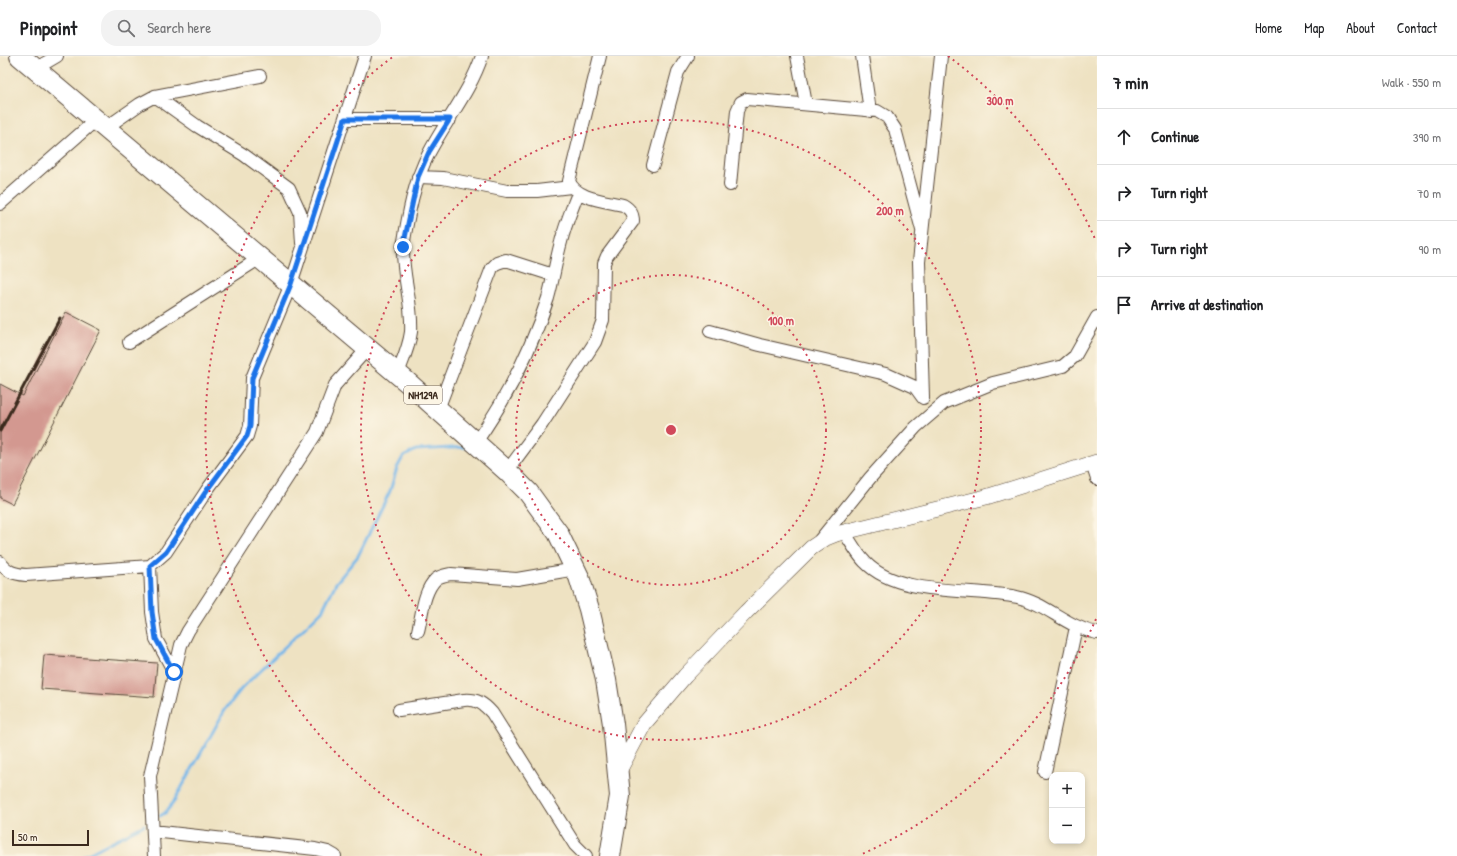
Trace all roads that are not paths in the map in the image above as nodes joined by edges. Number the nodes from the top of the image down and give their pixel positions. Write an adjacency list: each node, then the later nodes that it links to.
1 (20, 56): 10 (highway, NH129A)
2 (57, 56): 10 (street)
3 (365, 56): 15 (street)
4 (482, 56): 16 (street)
5 (600, 56): 21 (street)
6 (688, 56): 18 (street)
7 (797, 56): 13 (street)
8 (862, 56): 14 (street)
9 (941, 56): 23 (street)
10 (35, 69): 17 (highway, NH129A)
11 (260, 76): 12 (street)
12 (155, 96): 17 (street); 24 (street)
13 (806, 104): 14 (street); 20 (street)
14 (870, 111): 23 (street)
15 (345, 119): 16 (street); 24 (street)
16 (450, 119): 19 (street)
17 (102, 123): 22 (street); 25 (highway, NH129A)
18 (653, 165)
19 (418, 177): 21 (street); 32 (street)
20 (730, 185)
21 (574, 190): 26 (street); 38 (street)
22 (0, 204)
23 (922, 230): 33 (street)
24 (303, 248): 27 (street)
25 (260, 258): 27 (highway, NH129A); 30 (street)
26 (553, 275): 34 (street); 36 (street)
27 (291, 284): 31 (highway, NH129A); 43 (street)
28 (1097, 317): 35 (street)
29 (710, 331): 33 (street)
30 (129, 342)
31 (368, 348): 32 (highway, NH129A); 48 (street)
32 (398, 373): 34 (highway, NH129A)
33 (923, 397): 35 (street)
34 (438, 409): 36 (highway, NH129A)
35 (932, 413): 41 (street)
36 (476, 442): 38 (highway, NH129A)
37 (1095, 463): 39 (street); 40 (street)
38 (507, 471): 44 (highway, NH129A)
39 (1097, 479)
40 (844, 532): 41 (street); 45 (street)
41 (819, 542): 50 (street)
42 (0, 562): 43 (street)
43 (150, 566): 48 (street)
44 (576, 569): 46 (street); 50 (highway, NH129A)
45 (1076, 627): 47 (street); 51 (street)
46 (418, 631)
47 (1097, 633)
48 (174, 672): 52 (street)
49 (399, 710): 55 (street)
50 (619, 771): 56 (highway, NH129A)
51 (1045, 772)
52 (153, 831): 53 (street); 54 (street)
53 (154, 856)
54 (335, 856)
55 (586, 856)
56 (610, 856)

